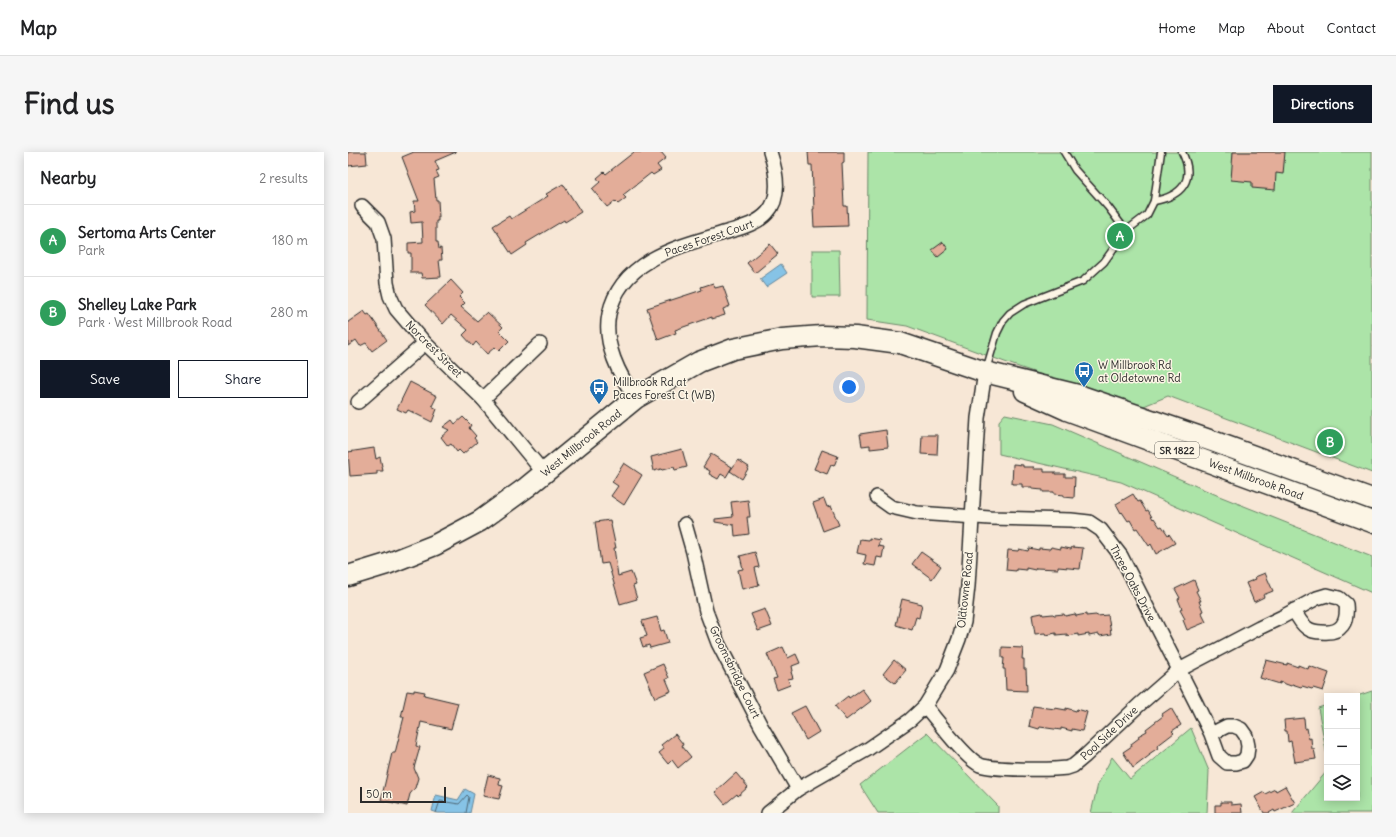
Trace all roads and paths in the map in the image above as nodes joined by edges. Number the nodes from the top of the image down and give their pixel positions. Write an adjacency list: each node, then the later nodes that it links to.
1 (770, 152): 12 (street, Paces Forest Court)
2 (1064, 152): 7 (lane)
3 (1161, 152): 5 (lane)
4 (1182, 152): 5 (lane)
5 (1154, 202): 7 (lane)
6 (362, 206): 8 (street, Norcrest Street)
7 (1126, 232): 10 (lane)
8 (425, 343): 11 (street, Norcrest Street); 13 (street)
9 (540, 344): 11 (street)
10 (985, 372): 12 (main road, West Millbrook Road / SR 1822); 16 (main road, West Millbrook Road / SR 1822); 17 (street, Oldtowne Road); 18 (main road, West Millbrook Road / SR 1822)
11 (483, 398): 14 (street, Norcrest Street)
12 (636, 398): 14 (main road, West Millbrook Road / SR 1822)
13 (358, 402)
14 (544, 473): 20 (main road, West Millbrook Road / SR 1822)
15 (877, 497): 17 (street, Three Oaks Drive)
16 (1372, 499)
17 (972, 516): 22 (street, Three Oaks Drive); 23 (street, Oldtowne Road)
18 (1372, 522)
19 (685, 524): 25 (street, Groomsbridge Court)
20 (348, 576)
21 (1294, 610): 22 (street, Pool Side Drive)
22 (1179, 670): 23 (street, Pool Side Drive); 24 (street, Three Oaks Drive)
23 (925, 706): 25 (street, Oldtowne Road)
24 (1211, 734)
25 (798, 789): 26 (street, Oldtowne Road)
26 (768, 813)

